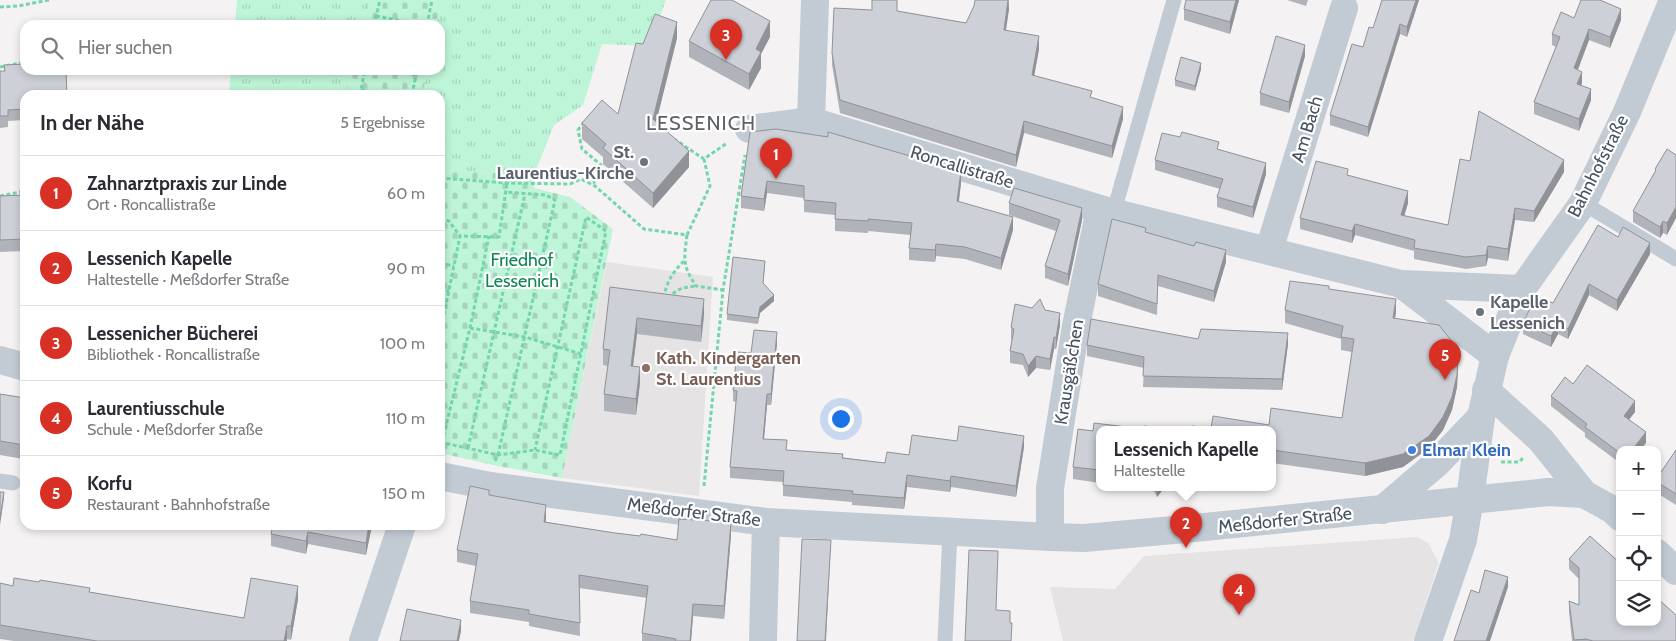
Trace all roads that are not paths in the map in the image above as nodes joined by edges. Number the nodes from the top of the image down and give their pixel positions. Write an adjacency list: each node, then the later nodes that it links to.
1 (815, 0): 5 (street)
2 (1174, 0): 8 (lane)
3 (1673, 0): 7 (street, Bahnhofstraße)
4 (1344, 8): 9 (street, Am Bach)
5 (811, 121): 6 (street, Roncallistraße); 8 (street, Roncallistraße)
6 (749, 129)
7 (1583, 203): 10 (lane); 12 (street, Bahnhofstraße)
8 (1107, 210): 9 (street, Roncallistraße); 26 (street, Krausgäßchen)
9 (1269, 250): 11 (street, Roncallistraße)
10 (1676, 259)
11 (1401, 284): 12 (street, Roncallistraße); 13 (street, Roncallistraße)
12 (1522, 289): 13 (street, Bahnhofstraße)
13 (1495, 356): 16 (street, Bahnhofstraße)
14 (0, 360): 15 (street)
15 (20, 366)
16 (1486, 390): 17 (street, Bahnhofstraße); 19 (street)
17 (1481, 417): 20 (street, Bahnhofstraße); 21 (street)
18 (445, 477): 23 (street, Meßdorfer Straße)
19 (1584, 494): 20 (street, Meßdorfer Straße); 22 (street)
20 (1470, 499): 21 (street, Meßdorfer Straße); 32 (street, Bahnhofstraße)
21 (1382, 510): 26 (street, Meßdorfer Straße)
22 (1616, 514)
23 (766, 522): 25 (street, Meßdorfer Straße); 30 (street)
24 (400, 530): 29 (street)
25 (950, 532): 26 (street, Meßdorfer Straße); 31 (lane)
26 (1050, 538)
27 (1661, 557): 28 (street)
28 (1676, 571)
29 (363, 641)
30 (763, 641)
31 (945, 641)
32 (1428, 641)

